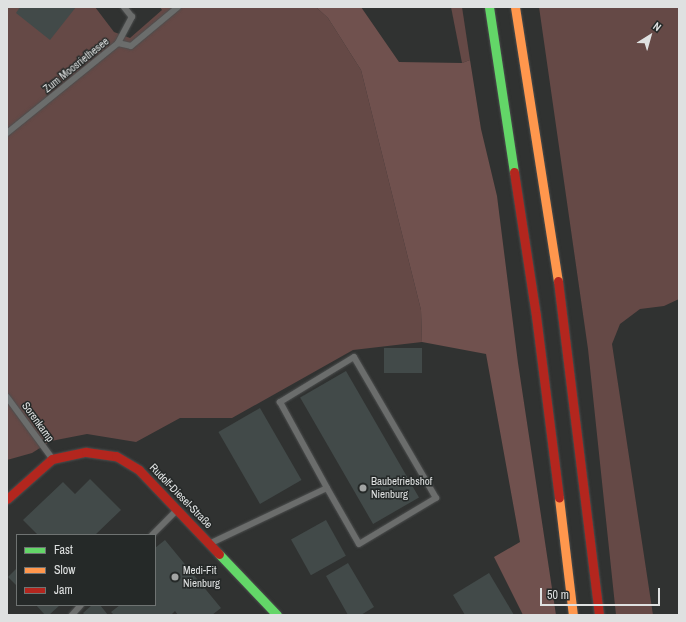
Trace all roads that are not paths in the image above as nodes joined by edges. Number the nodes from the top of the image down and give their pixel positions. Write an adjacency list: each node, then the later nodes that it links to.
1 (124, 7): 5 (lane)
2 (178, 7): 5 (lane, Zum Moosriethesee)
3 (489, 7): 17 (main road)
4 (515, 7): 18 (main road)
5 (118, 43): 6 (lane, Zum Moosriethesee)
6 (7, 133)
7 (7, 397): 8 (lane, Sorenkamp)
8 (52, 459): 10 (main road, Rudolf-Diesel-Straße); 11 (main road, Rudolf-Diesel-Straße)
9 (327, 488): 9 (lane); 13 (lane)
10 (7, 499)
11 (177, 510): 12 (lane); 13 (main road, Rudolf-Diesel-Straße)
12 (153, 534)
13 (209, 544): 16 (main road, Rudolf-Diesel-Straße)
14 (80, 606): 15 (lane)
15 (72, 615)
16 (277, 615)
17 (573, 615)
18 (599, 615)

